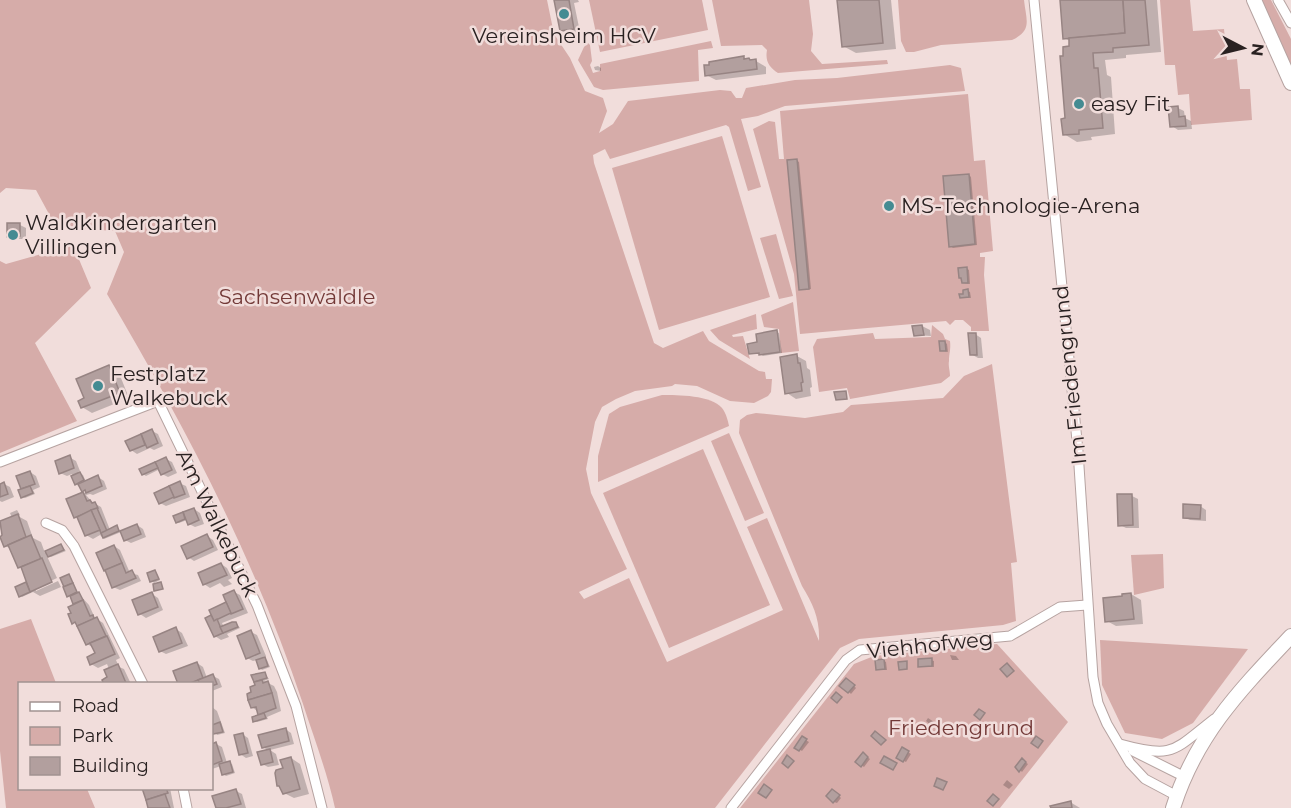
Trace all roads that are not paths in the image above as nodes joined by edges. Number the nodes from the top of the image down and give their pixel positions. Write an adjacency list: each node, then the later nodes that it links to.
1 (1034, 0): 8 (street, Im Friedengrund)
2 (1254, 0): 5 (street)
3 (1278, 0): 4 (street)
4 (1291, 23)
5 (1291, 83)
6 (0, 462): 17 (street, Am Walkebuck)
7 (46, 523): 10 (street)
8 (1087, 605): 12 (street, Im Friedengrund); 18 (street, Viehhofweg)
9 (1291, 636): 11 (street)
10 (142, 682)
11 (1222, 713): 12 (street); 13 (street)
12 (1120, 744): 13 (street, Im Friedengrund); 15 (street, Im Friedengrund)
13 (1185, 777): 15 (street)
14 (183, 790): 16 (street)
15 (1175, 802)
16 (187, 808)
17 (322, 808)
18 (731, 808)

